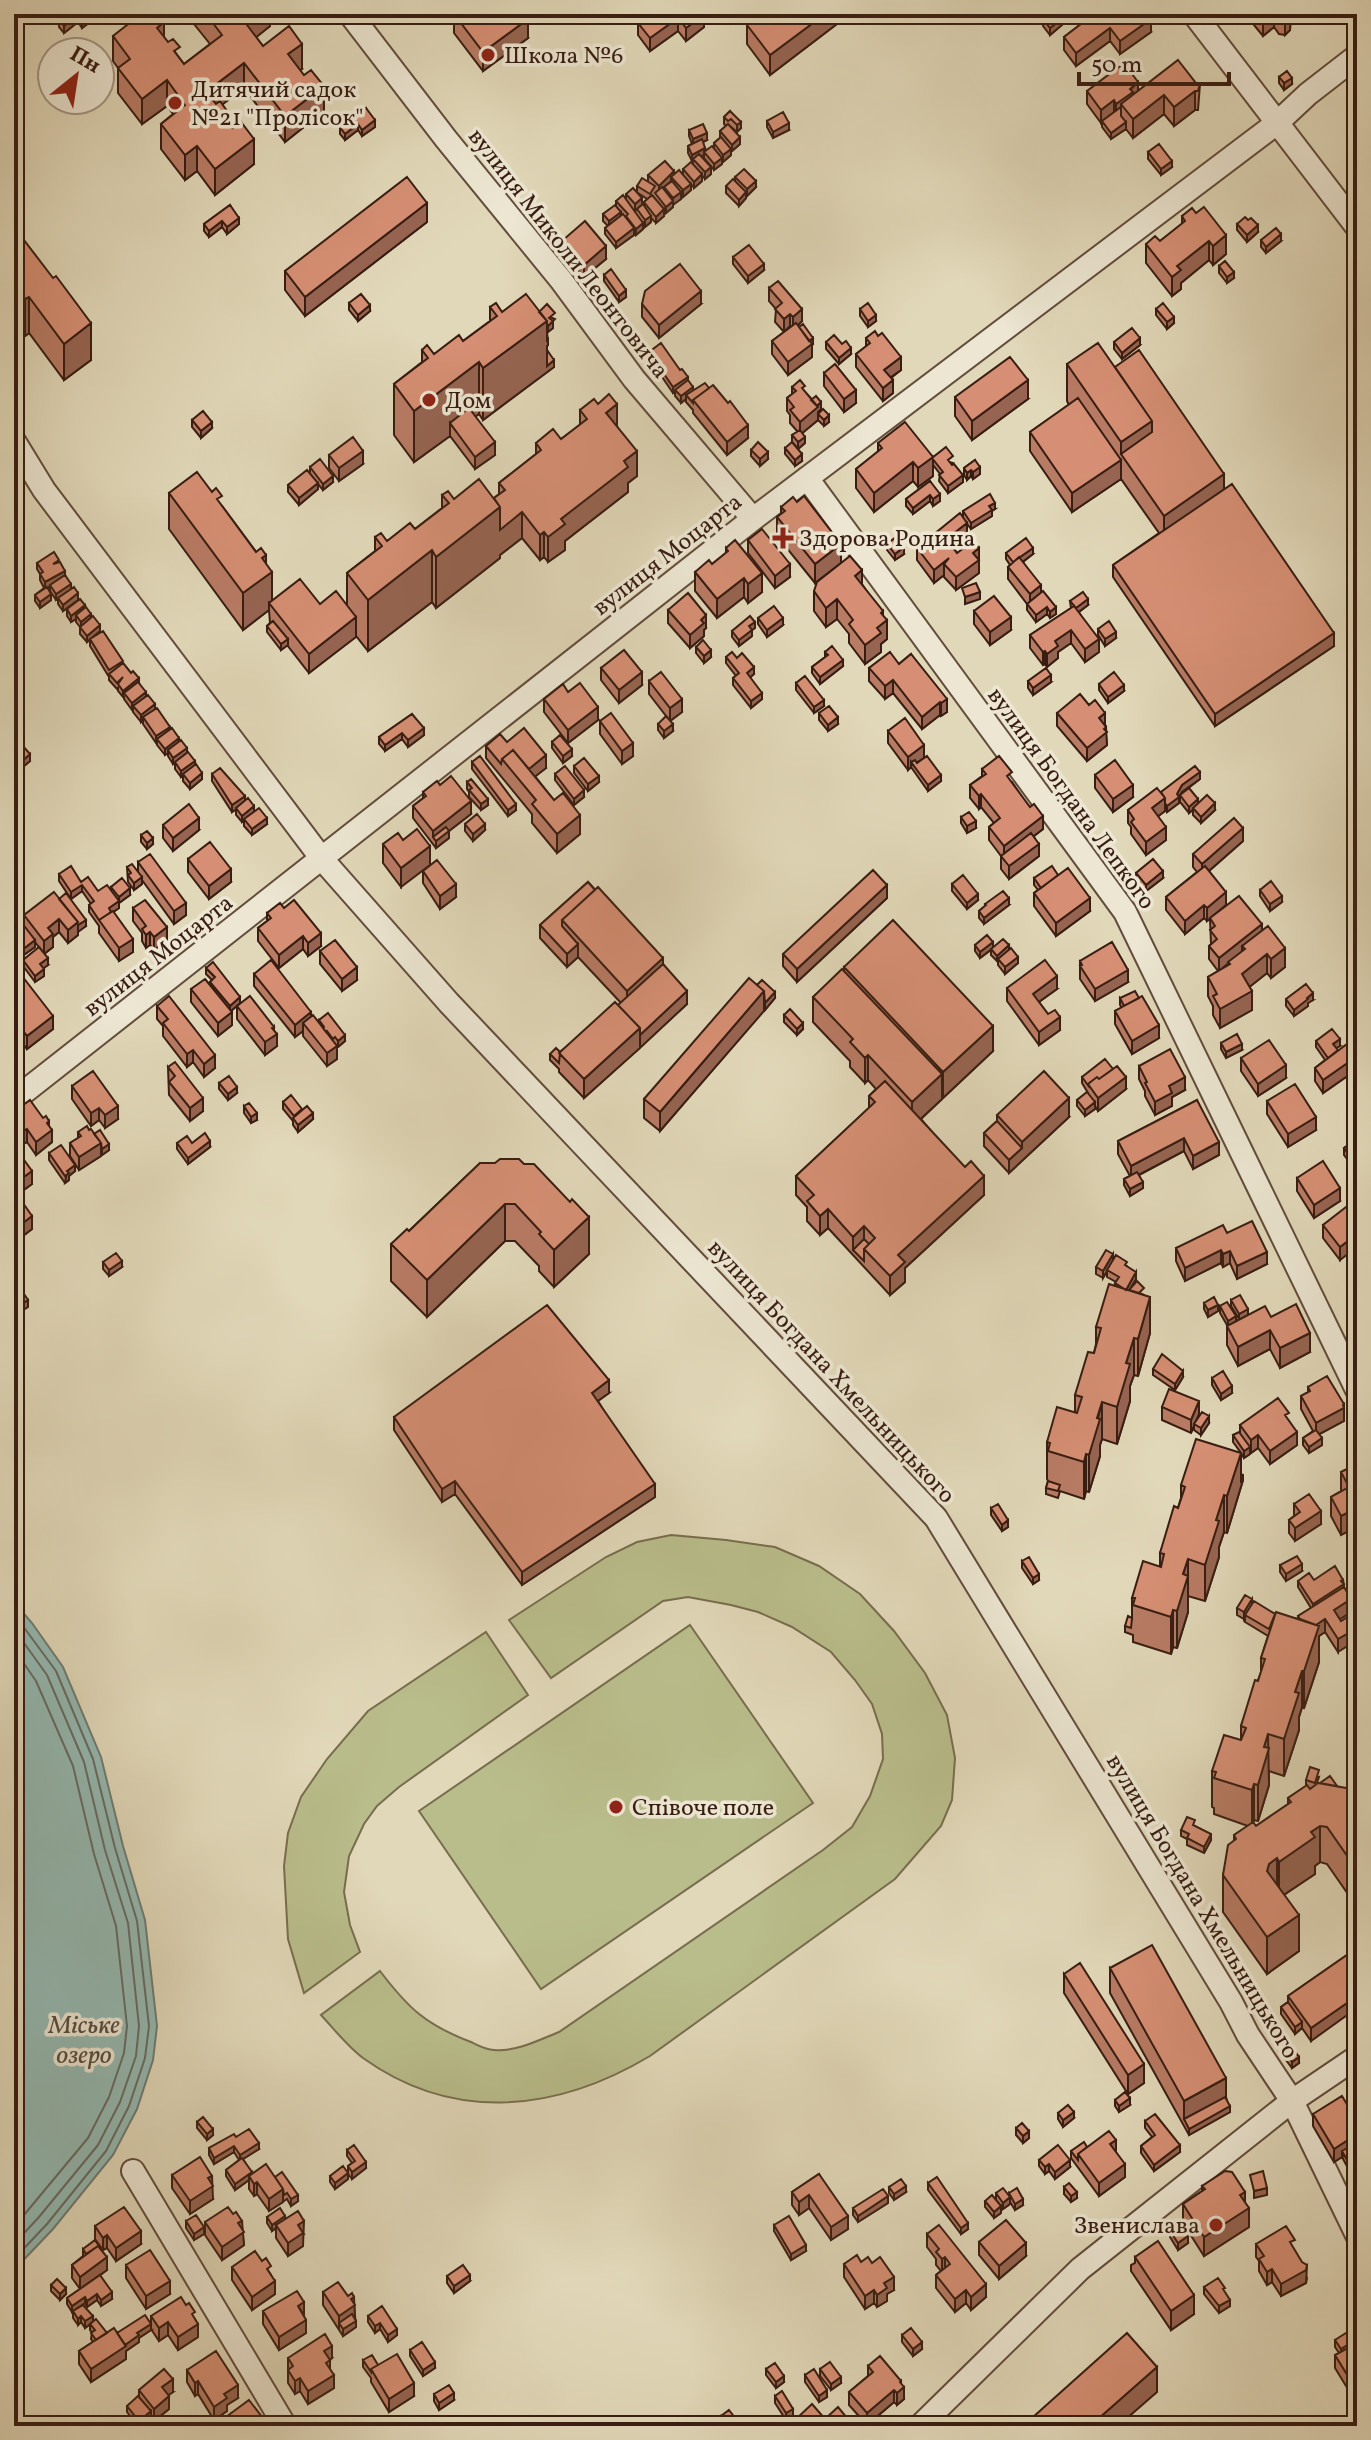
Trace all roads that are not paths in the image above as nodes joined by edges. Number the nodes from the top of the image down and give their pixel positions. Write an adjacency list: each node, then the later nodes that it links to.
1 (350, 14): 8 (street, вулиця Миколи Леонтовича)
2 (1194, 14): 4 (street)
3 (1357, 56): 4 (street, вулиця Моцарта)
4 (1277, 123): 5 (street); 7 (street, вулиця Моцарта)
5 (1357, 227)
6 (14, 441): 9 (street)
7 (807, 478): 8 (street, вулиця Моцарта); 11 (street, вулиця Богдана Лепкого)
8 (753, 519): 9 (street, вулиця Моцарта)
9 (322, 859): 10 (street, вулиця Моцарта); 13 (street, вулиця Богдана Хмельницького)
10 (14, 1100)
11 (1357, 1390)
12 (1357, 2057): 13 (street)
13 (1292, 2101): 15 (street, вулиця Богдана Хмельницького); 17 (street)
14 (133, 2171): 16 (street)
15 (1357, 2235)
16 (285, 2426)
17 (920, 2426)

